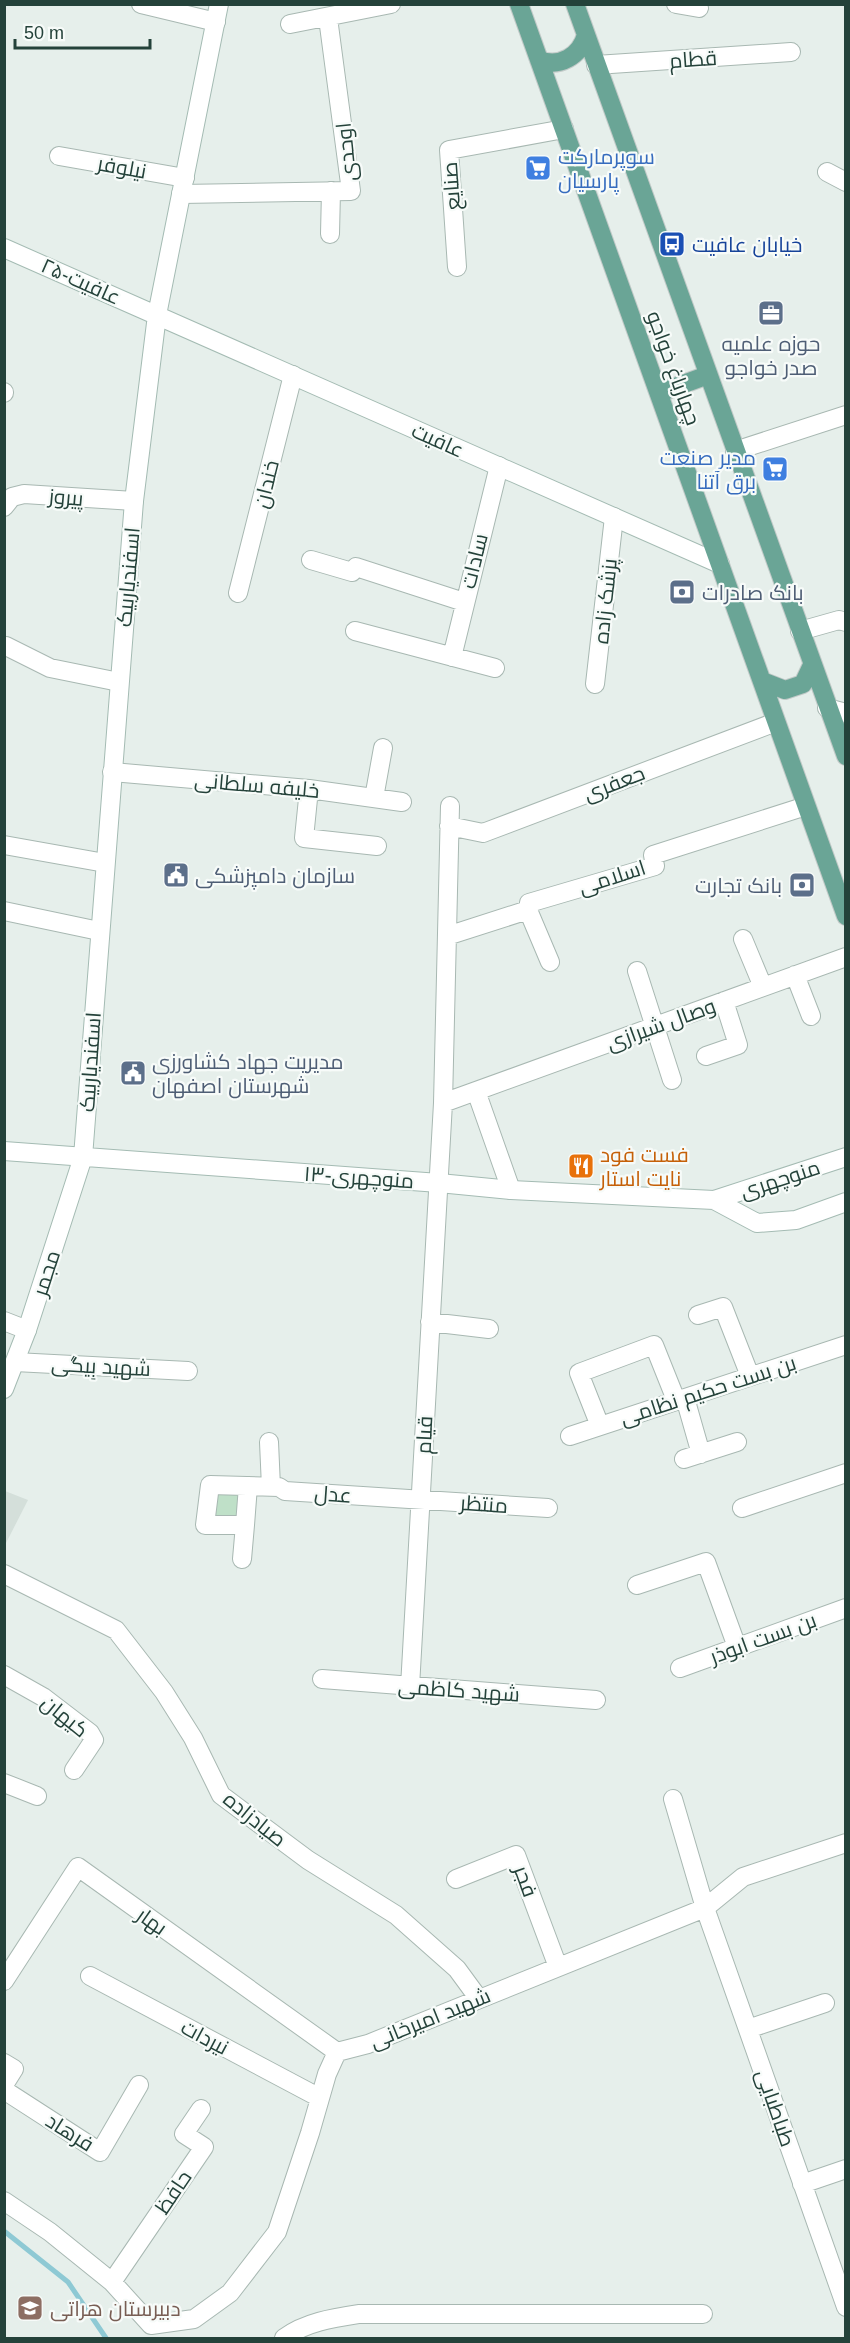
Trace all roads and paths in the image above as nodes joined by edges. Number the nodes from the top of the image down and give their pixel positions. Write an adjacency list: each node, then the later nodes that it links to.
1 (141, 4): 7 (street)
2 (391, 4): 8 (street)
3 (519, 4): 12 (main road, چهارباغ خواجو)
4 (575, 4): 10 (main road, چهارباغ خواجو)
5 (676, 4): 6 (street)
6 (699, 8)
7 (217, 14): 18 (street, اسفندیاربیک)
8 (328, 18): 9 (street); 19 (street, اوحدی)
9 (290, 24)
10 (586, 35): 12 (main road); 13 (main road, چهارباغ خواجو)
11 (791, 52): 13 (street, قطام)
12 (539, 60): 14 (main road, چهارباغ خواجو)
13 (596, 65): 25 (main road, چهارباغ خواجو)
14 (564, 129): 22 (street, صنایع); 26 (main road, چهارباغ خواجو)
15 (59, 156): 18 (street, نیلوفر)
16 (827, 172): 17 (street)
17 (846, 182)
18 (183, 186): 19 (street, اوحدی); 23 (street, اسفندیاربیک)
19 (331, 191): 20 (street)
20 (330, 234)
21 (5, 249): 23 (street, ۲۵-عافیت)
22 (457, 267)
23 (157, 315): 24 (street, عافیت); 30 (street, اسفندیاربیک)
24 (293, 375): 29 (street, عافیت); 35 (street, خندان)
25 (708, 375): 26 (main road); 28 (main road, چهارباغ خواجو)
26 (659, 393): 34 (main road, چهارباغ خواجو)
27 (846, 415): 28 (street)
28 (735, 451): 39 (main road, چهارباغ خواجو)
29 (499, 466): 32 (street, عافیت); 36 (street, سادات)
30 (134, 501): 31 (street, پیروز); 45 (street, اسفندیاربیک)
31 (4, 507)
32 (614, 517): 34 (street, عافیت); 46 (street, پزشک زاده)
33 (311, 560): 36 (street)
34 (720, 564): 44 (main road, چهارباغ خواجو)
35 (238, 593)
36 (464, 602): 41 (street, سادات)
37 (846, 622): 39 (street)
38 (355, 631): 41 (street)
39 (800, 631): 42 (main road, چهارباغ خواجو)
40 (6, 646): 45 (street)
41 (452, 657): 43 (street)
42 (812, 665): 44 (main road); 47 (main road, چهارباغ خواجو)
43 (495, 668)
44 (762, 681): 49 (main road, چهارباغ خواجو)
45 (119, 682): 52 (street, اسفندیاربیک)
46 (596, 684)
47 (827, 708): 48 (street); 51 (main road, چهارباغ خواجو)
48 (846, 713)
49 (776, 722): 57 (main road, چهارباغ خواجو); 58 (street, جعفری)
50 (383, 748): 54 (street)
51 (846, 756)
52 (112, 772): 53 (street, خلیفه سلطانی); 61 (street, اسفندیاربیک)
53 (309, 789): 54 (street, خلیفه سلطانی); 60 (street)
54 (374, 798): 55 (street, خلیفه سلطانی)
55 (402, 802)
56 (450, 806): 58 (street)
57 (806, 806): 62 (street, اسلامی); 64 (main road, چهارباغ خواجو)
58 (449, 826): 66 (street)
59 (4, 845): 61 (street)
60 (377, 846)
61 (105, 863): 65 (street, اسفندیاربیک)
62 (528, 910): 66 (street, اسلامی); 69 (street)
63 (4, 911): 65 (street)
64 (846, 916)
65 (99, 931): 81 (street, اسفندیاربیک)
66 (447, 936): 79 (street)
67 (743, 939): 72 (street)
68 (846, 957): 71 (street, وصال شیرازی)
69 (550, 962)
70 (637, 971): 75 (street)
71 (795, 975): 72 (street, وصال شیرازی); 74 (street)
72 (763, 987): 73 (street, وصال شیرازی)
73 (724, 1001): 75 (street, وصال شیرازی); 76 (street)
74 (812, 1016)
75 (654, 1026): 77 (street); 78 (street, وصال شیرازی)
76 (706, 1056)
77 (672, 1080)
78 (476, 1091): 79 (street, وصال شیرازی); 84 (street)
79 (443, 1103): 83 (street)
80 (4, 1151): 81 (street, ۱۳-منوچهری)
81 (83, 1156): 83 (street, ۱۳-منوچهری); 91 (street, مجمر)
82 (846, 1157): 85 (street, منوچهری)
83 (439, 1183): 84 (street, ۱۳-منوچهری); 89 (street, قیام)
84 (512, 1191): 85 (street, ۱۳-منوچهری)
85 (714, 1200): 86 (street)
86 (846, 1202)
87 (698, 1315): 95 (street)
88 (4, 1321): 91 (street)
89 (430, 1322): 90 (street); 107 (street, قیام)
90 (489, 1329)
91 (27, 1330): 93 (street, مجمر)
92 (846, 1345): 95 (street, بن بست حکیم نظامی)
93 (15, 1362): 94 (street, شهید بِیگی); 96 (street, مجمر)
94 (188, 1371)
95 (750, 1376): 97 (street, بن بست حکیم نظامی)
96 (4, 1389)
97 (681, 1399): 98 (street, بن بست حکیم نظامی); 98 (street); 102 (street)
98 (600, 1426): 99 (street, بن بست حکیم نظامی)
99 (570, 1436)
100 (269, 1442): 106 (street)
101 (736, 1442): 102 (street)
102 (702, 1454): 103 (street)
103 (684, 1459)
104 (846, 1473): 109 (street)
105 (248, 1486): 106 (street, عدل); 110 (street); 110 (street, عدل)
106 (272, 1487): 107 (street, عدل)
107 (420, 1500): 108 (street, منتظر); 119 (street, قیام)
108 (548, 1508)
109 (742, 1508)
110 (245, 1525): 111 (street)
111 (242, 1559)
112 (4, 1574): 131 (street, صیادزاده)
113 (638, 1585): 115 (street)
114 (846, 1608): 115 (street, بن بست ابوذر)
115 (737, 1647): 116 (street, بن بست ابوذر)
116 (680, 1668)
117 (4, 1675): 121 (street, کیهان)
118 (322, 1679): 119 (street, شهید کاظمی)
119 (410, 1687): 120 (street, شهید کاظمی)
120 (596, 1700)
121 (74, 1770)
122 (4, 1783): 123 (street)
123 (37, 1796)
124 (674, 1799): 127 (street, طباطبایی)
125 (846, 1843): 127 (street, شهید امیرخانی)
126 (456, 1879): 128 (street, فجر)
127 (705, 1908): 128 (street, شهید امیرخانی); 133 (street, طباطبایی)
128 (558, 1967): 131 (street, شهید امیرخانی)
129 (90, 1976): 139 (street, نیردات)
130 (4, 1981): 134 (street, بهار)
131 (479, 1999): 134 (street, شهید امیرخانی)
132 (825, 2002): 133 (street)
133 (748, 2029): 142 (street, طباطبایی)
134 (336, 2052): 139 (street)
135 (4, 2063): 136 (street)
136 (4, 2085)
137 (139, 2085): 138 (street, فرهاد)
138 (4, 2090)
139 (320, 2098): 145 (street)
140 (201, 2109): 145 (street, حافظ)
141 (846, 2169): 142 (street)
142 (802, 2184): 144 (street, طباطبایی)
143 (4, 2201): 145 (street)
144 (840, 2273): 146 (street, طباطبایی)
145 (112, 2282)
146 (846, 2307)
147 (703, 2314): 148 (street)
148 (284, 2338)

